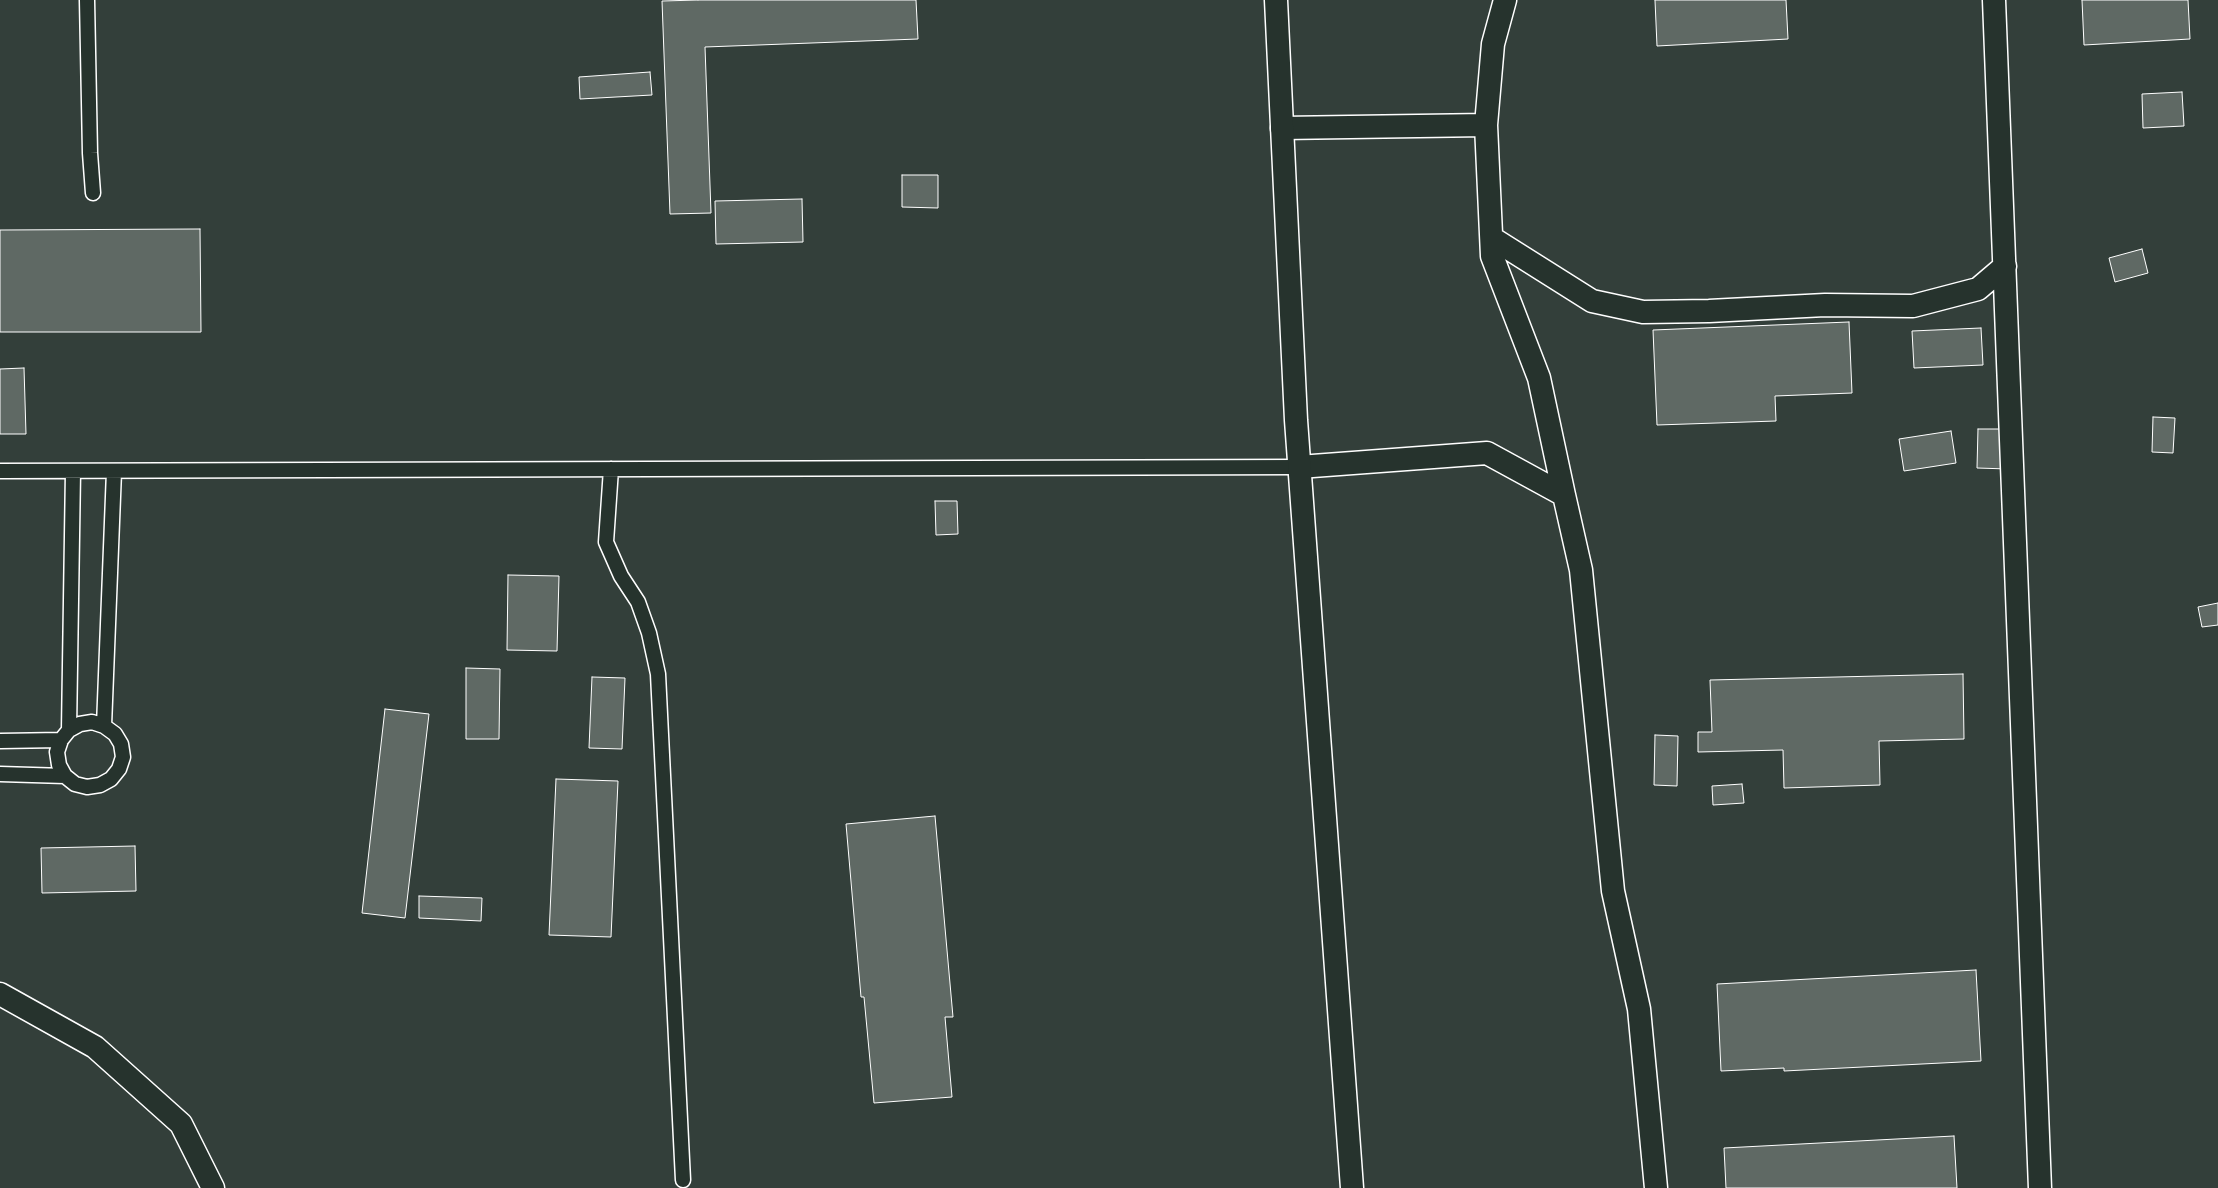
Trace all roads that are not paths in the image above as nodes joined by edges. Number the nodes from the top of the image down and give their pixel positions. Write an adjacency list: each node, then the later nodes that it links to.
1 (87, 0): 7 (lane)
2 (1276, 0): 6 (street)
3 (1505, 0): 5 (street)
4 (1994, 0): 9 (street)
5 (1486, 125): 6 (street); 8 (street)
6 (1282, 128): 10 (street)
7 (93, 193)
8 (1492, 238): 9 (street); 15 (street)
9 (2005, 266): 26 (street)
10 (1299, 467): 11 (lane); 15 (street); 24 (street)
11 (611, 469): 14 (lane); 22 (lane)
12 (0, 471): 13 (lane)
13 (73, 471): 14 (lane); 17 (lane)
14 (114, 471): 16 (lane)
15 (1564, 495): 25 (street)
16 (104, 726): 17 (lane); 20 (lane)
17 (65, 735): 18 (lane); 20 (lane)
18 (0, 741)
19 (0, 774): 20 (lane)
20 (65, 776)
21 (0, 994): 23 (street)
22 (683, 1180)
23 (214, 1188)
24 (1352, 1188)
25 (1656, 1188)
26 (2040, 1188)

